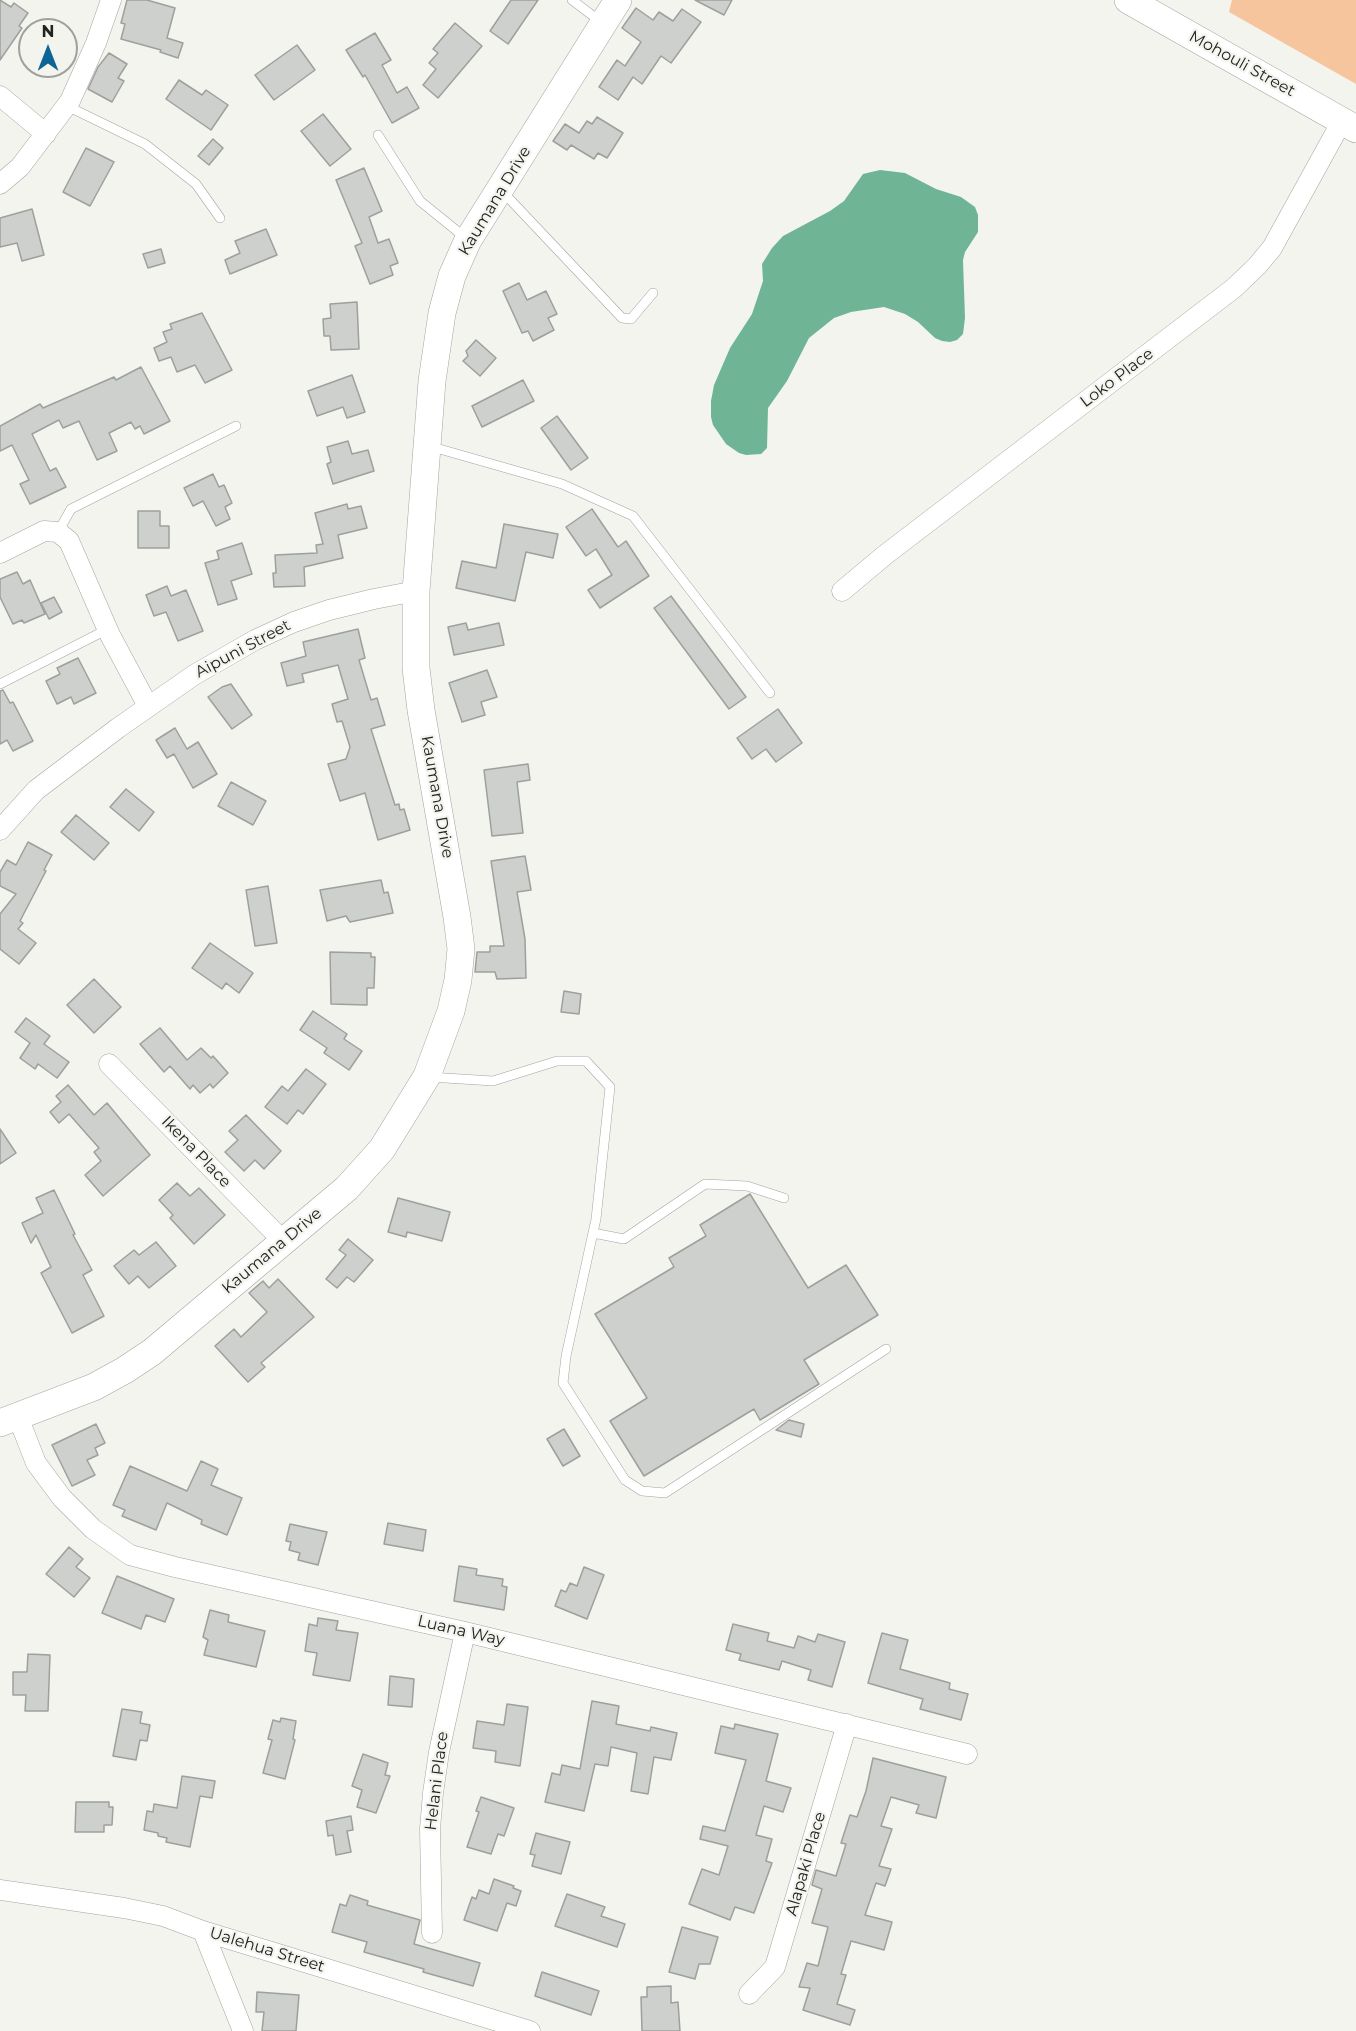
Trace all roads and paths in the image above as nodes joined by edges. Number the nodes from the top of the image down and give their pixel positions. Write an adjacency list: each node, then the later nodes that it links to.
1 (111, 0): 7 (street)
2 (572, 0): 5 (lane)
3 (618, 0): 5 (street, Kaumana Drive)
4 (1128, 0): 8 (street, Mohouli Street)
5 (604, 24): 12 (street, Kaumana Drive)
6 (0, 96): 9 (street)
7 (67, 106): 9 (street); 13 (lane)
8 (1349, 124): 21 (street, Loko Place)
9 (46, 134): 11 (street)
10 (378, 135): 14 (lane)
11 (0, 184)
12 (500, 189): 14 (street, Kaumana Drive); 15 (lane)
13 (220, 218)
14 (468, 240): 17 (street, Kaumana Drive)
15 (653, 294)
16 (236, 426): 18 (lane)
17 (427, 446): 20 (street, Kaumana Drive); 24 (lane)
18 (58, 532): 19 (street); 22 (street)
19 (0, 553)
20 (416, 591): 25 (street, Aipuni Street); 28 (street, Kaumana Drive)
21 (842, 591)
22 (108, 629): 23 (lane); 25 (street)
23 (0, 684)
24 (770, 693)
25 (148, 706): 26 (street, Aipuni Street)
26 (0, 830)
27 (109, 1064): 31 (street, Ikena Place)
28 (427, 1076): 30 (lane); 31 (street, Kaumana Drive)
29 (784, 1198): 30 (lane)
30 (593, 1233): 32 (lane)
31 (283, 1241): 33 (street, Kaumana Drive)
32 (886, 1349)
33 (9, 1420): 34 (street, Luana Way)
34 (465, 1632): 35 (street, Luana Way); 39 (street, Helani Place)
35 (848, 1724): 36 (street, Luana Way); 40 (street, Alapaki Place)
36 (967, 1754)
37 (0, 1890): 38 (street, Ualehua Street)
38 (203, 1931): 41 (street); 42 (street, Ualehua Street)
39 (432, 1933)
40 (749, 1994)
41 (243, 2031)
42 (530, 2031)

